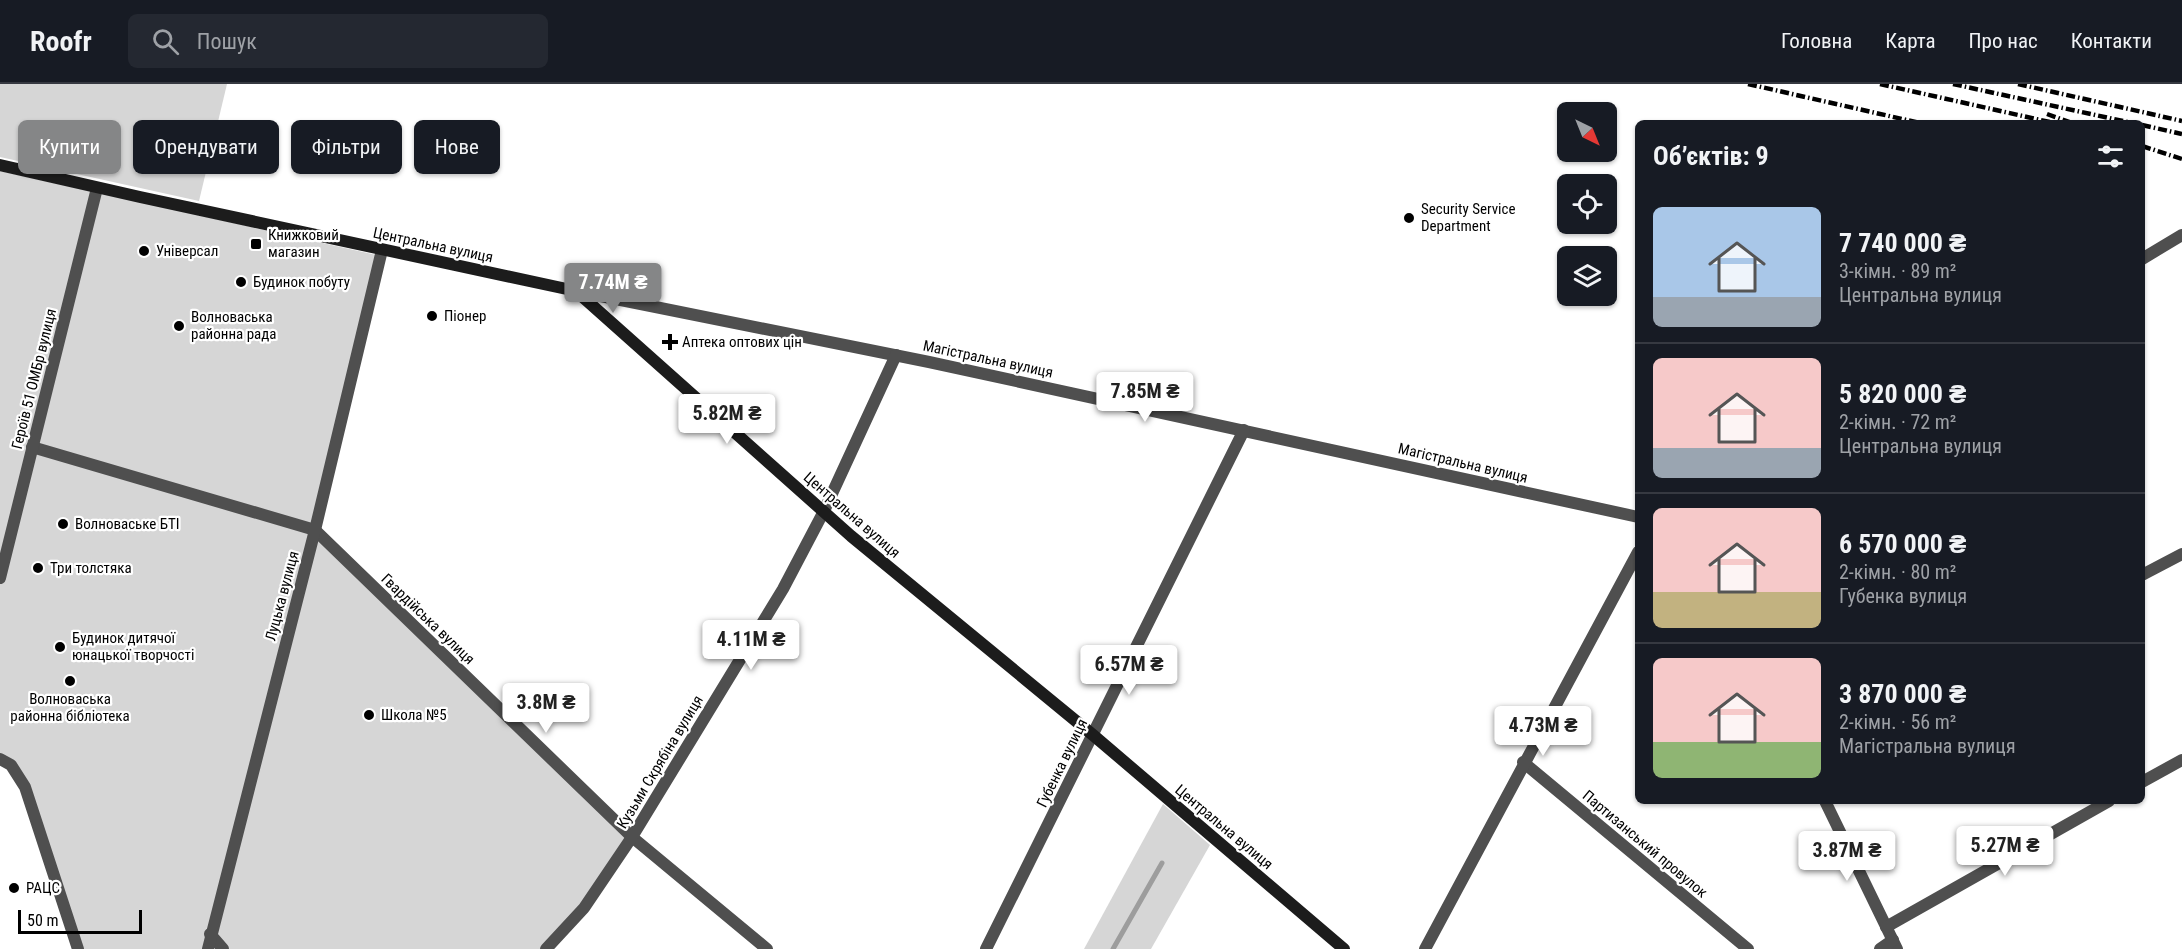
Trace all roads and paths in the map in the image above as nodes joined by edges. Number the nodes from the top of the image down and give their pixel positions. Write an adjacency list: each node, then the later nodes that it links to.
1 (0, 165): 2 (main road, Центральна вулиця)
2 (98, 188): 4 (main road, Центральна вулиця); 9 (street, Героїв 51 ОМБр вулиця)
3 (2182, 235): 5 (street)
4 (382, 250): 6 (main road, Центральна вулиця); 12 (street, Луцька вулиця)
5 (2145, 257)
6 (576, 291): 7 (street, Магістральна вулиця); 10 (main road, Центральна вулиця)
7 (896, 355): 8 (street, Магістральна вулиця); 10 (street, Кузьми Скрябіна вулиця)
8 (1244, 430): 11 (street, Магістральна вулиця); 17 (street, Губенка вулиця)
9 (32, 447): 12 (street, Гвардійська вулиця); 16 (street, Героїв 51 ОМБр вулиця)
10 (824, 511): 17 (main road, Центральна вулиця); 24 (street, Кузьми Скрябіна вулиця)
11 (1635, 516)
12 (315, 530): 24 (street, Гвардійська вулиця); 26 (street, Луцька вулиця)
13 (2182, 554): 15 (street)
14 (1635, 557): 20 (street)
15 (2145, 573)
16 (0, 578)
17 (1093, 735): 33 (street, Губенка вулиця); 34 (main road, Центральна вулиця)
18 (0, 759): 28 (street)
19 (2182, 760): 21 (street)
20 (1523, 762): 35 (street); 36 (street, Партизанський провулок)
21 (2145, 780)
22 (1826, 804): 25 (street)
23 (2104, 804): 25 (street)
24 (632, 837): 31 (street, Кузьми Скрябіна вулиця); 32 (street, Гвардійська вулиця)
25 (1886, 927): 27 (street)
26 (210, 934): 29 (street, Луцька вулиця); 30 (street)
27 (1895, 945): 37 (street)
28 (78, 949)
29 (208, 949)
30 (223, 949)
31 (546, 949)
32 (767, 949)
33 (986, 949)
34 (1344, 949)
35 (1425, 949)
36 (1748, 949)
37 (1881, 949)

